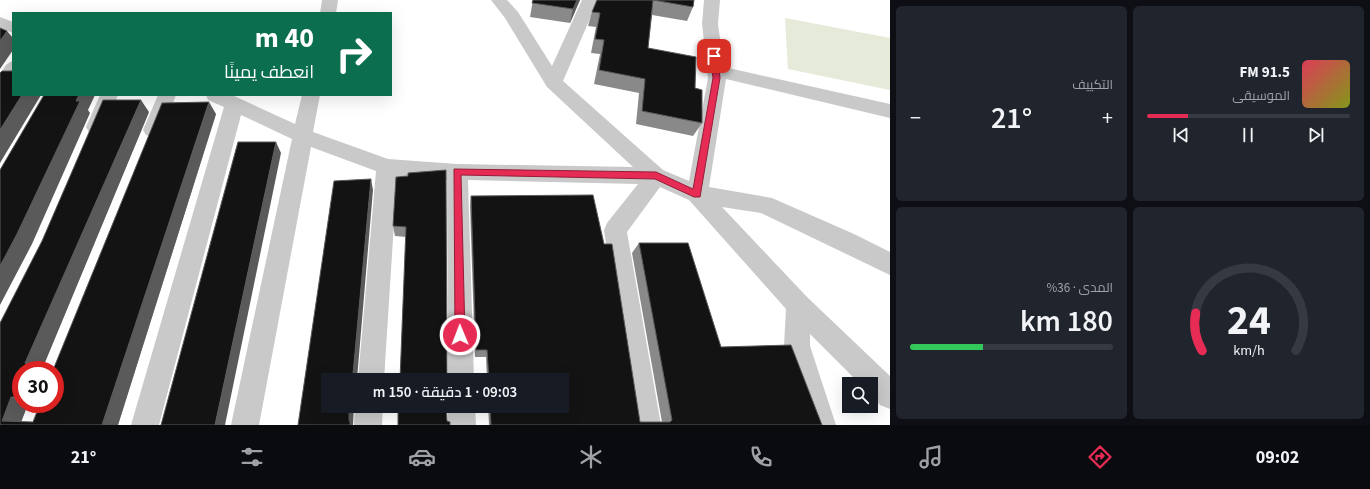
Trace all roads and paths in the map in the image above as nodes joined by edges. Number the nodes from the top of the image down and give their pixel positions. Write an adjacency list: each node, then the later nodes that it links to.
1 (500, 0): 8 (street)
2 (590, 0): 8 (street)
3 (712, 0): 7 (street)
4 (0, 22): 5 (street)
5 (12, 28)
6 (12, 68): 9 (street)
7 (716, 71): 14 (street); 21 (street)
8 (553, 82): 20 (street)
9 (0, 86)
10 (110, 96): 16 (street)
11 (167, 96): 17 (street)
12 (311, 96): 15 (street)
13 (224, 100): 15 (street); 29 (street)
14 (890, 111)
15 (303, 136): 18 (street); 30 (street)
16 (88, 144)
17 (146, 146)
18 (387, 167): 19 (street); 24 (street)
19 (457, 172): 20 (street); 25 (street)
20 (656, 176): 21 (street); 33 (street)
21 (697, 194): 22 (street); 23 (street)
22 (890, 264)
23 (798, 305): 26 (street); 34 (street)
24 (372, 373)
25 (461, 373)
26 (890, 395)
27 (369, 413): 31 (street)
28 (461, 413): 32 (street)
29 (145, 425)
30 (245, 425)
31 (368, 425)
32 (462, 425)
33 (647, 425)
34 (822, 425)

